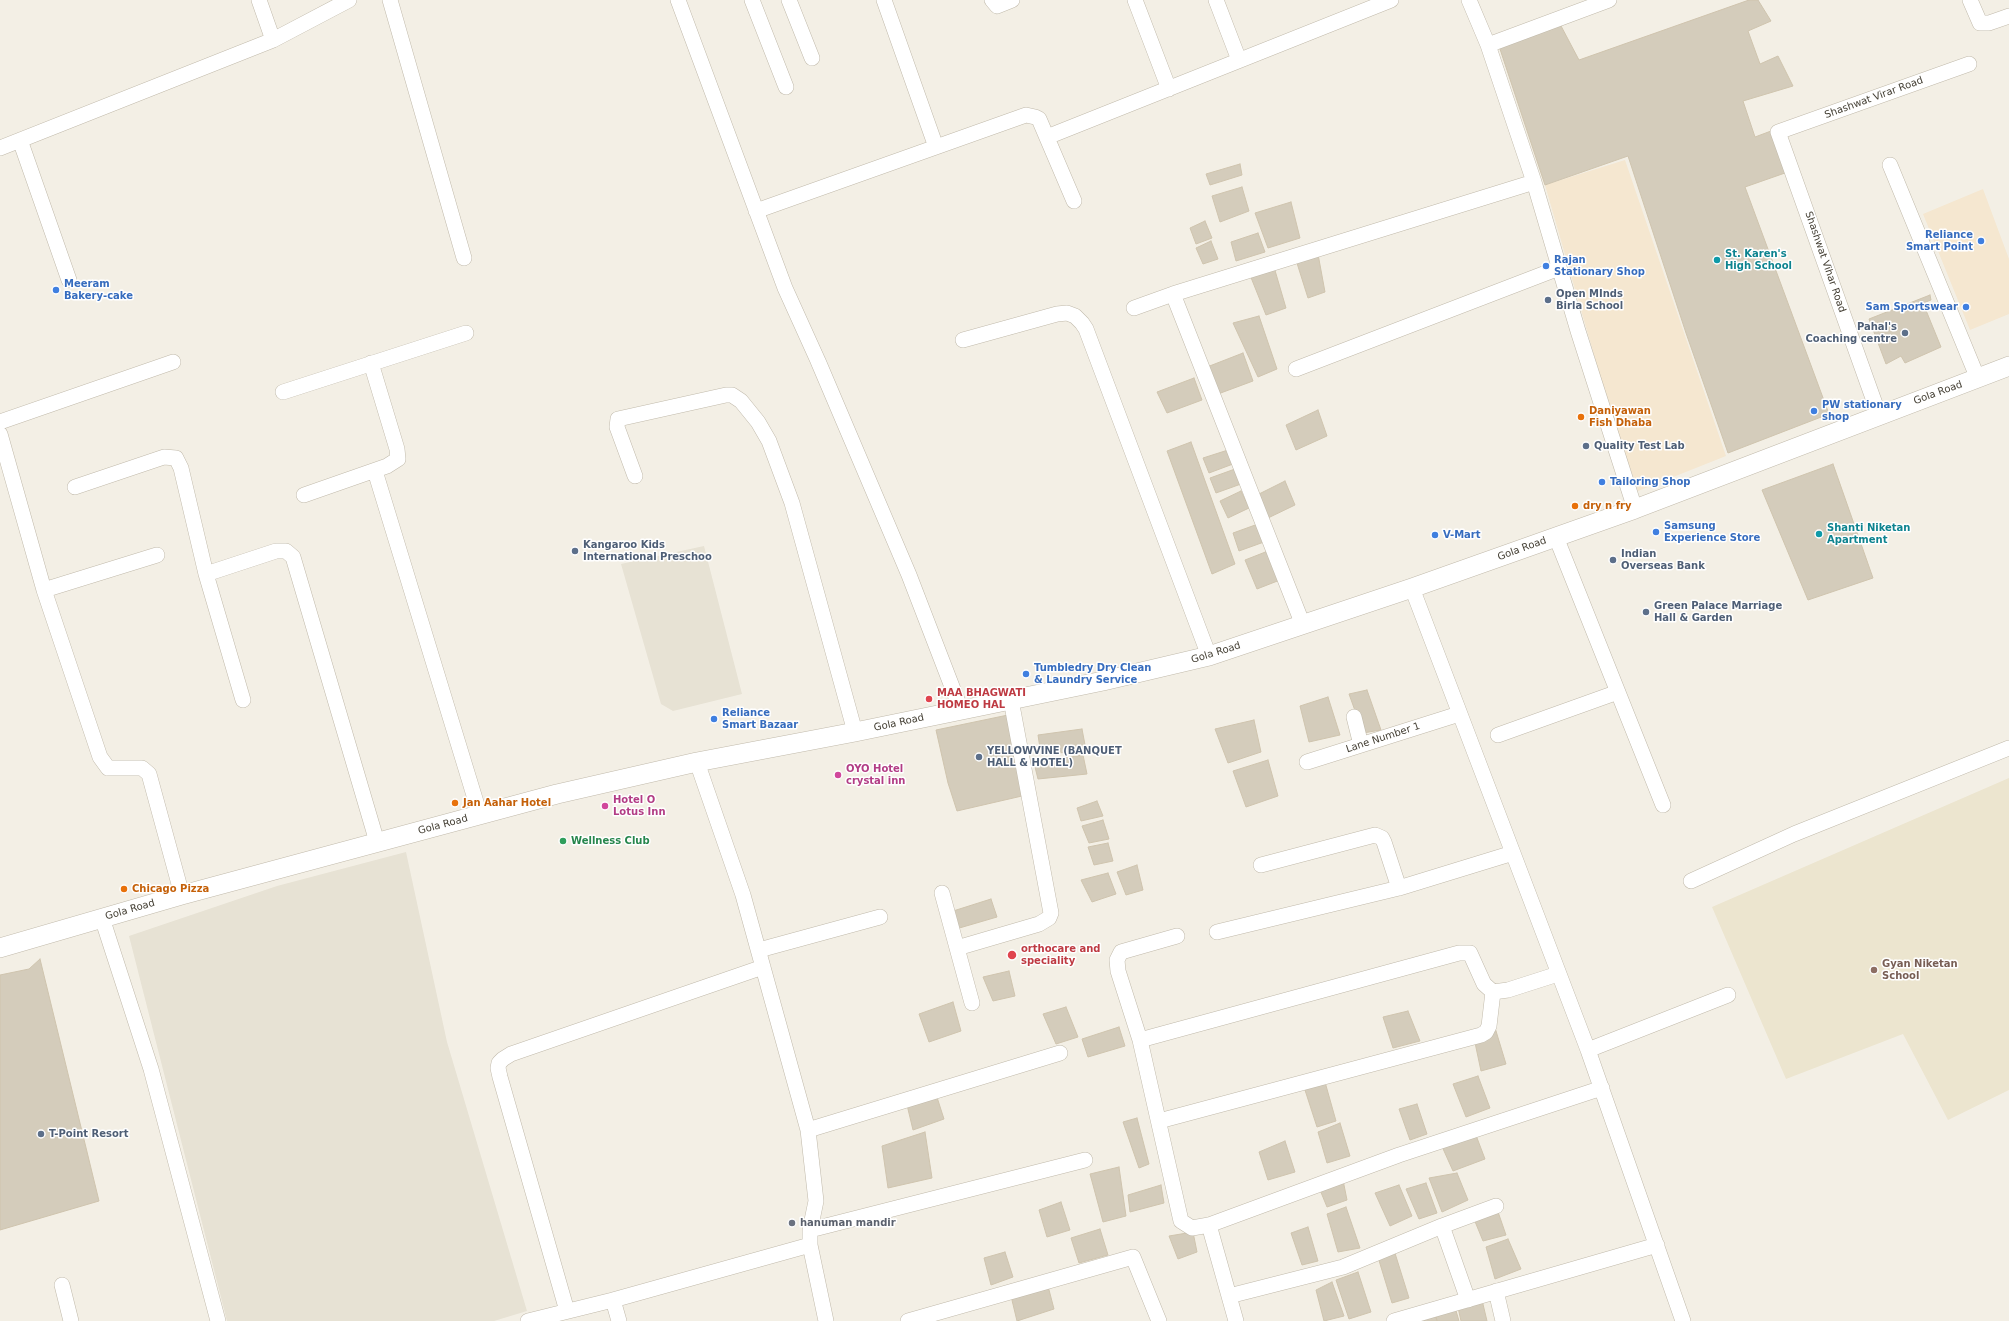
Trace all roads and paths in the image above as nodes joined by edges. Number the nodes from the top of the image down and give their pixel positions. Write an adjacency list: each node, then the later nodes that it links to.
1 (259, 0): 17 (street)
2 (348, 0): 17 (street)
3 (390, 0): 33 (street)
4 (678, 0): 32 (street)
5 (752, 0): 22 (street)
6 (789, 0): 19 (street)
7 (884, 0): 27 (street)
8 (992, 0): 9 (street)
9 (1012, 0)
10 (1135, 0): 23 (street)
11 (1216, 0): 20 (street)
12 (1391, 0): 20 (street)
13 (1469, 0): 18 (street)
14 (1609, 0): 18 (street)
15 (1970, 0): 16 (street)
16 (2009, 16)
17 (273, 40): 26 (street)
18 (1488, 45): 30 (street)
19 (812, 58)
20 (1239, 60): 23 (street)
21 (1969, 64): 24 (street, Shashwat Virar Road)
22 (786, 87)
23 (1169, 88): 25 (street)
24 (1778, 132): 46 (street, Shashwat Vihar Road)
25 (1047, 138): 27 (street); 31 (street)
26 (20, 140): 28 (street); 35 (street)
27 (936, 147): 32 (street)
28 (0, 148)
29 (1890, 165): 44 (street)
30 (1534, 182): 34 (street); 36 (street)
31 (1074, 201)
32 (756, 212): 64 (street)
33 (464, 258)
34 (1559, 268): 43 (street); 53 (street)
35 (69, 280)
36 (1173, 294): 37 (street); 59 (street)
37 (1134, 308)
38 (466, 333): 41 (street)
39 (963, 340): 60 (street)
40 (174, 362): 47 (street)
41 (371, 363): 45 (street); 49 (street)
42 (2009, 366): 44 (street, Gola Road)
43 (1296, 369)
44 (1978, 379): 46 (street, Gola Road)
45 (283, 392)
46 (1879, 416): 53 (street, Gola Road)
47 (0, 422)
48 (0, 434): 58 (street)
49 (375, 471): 52 (street); 74 (street)
50 (635, 476): 67 (street)
51 (76, 487): 56 (street)
52 (304, 494)
53 (1636, 509): 54 (street, Gola Road)
54 (1556, 537): 57 (street, Gola Road); 61 (street)
55 (158, 555): 58 (street)
56 (206, 574): 62 (street); 75 (street)
57 (1412, 588): 59 (street, Gola Road); 65 (street)
58 (44, 590): 81 (street)
59 (1303, 625): 60 (street, Gola Road)
60 (1209, 656): 63 (street, Gola Road)
61 (1618, 692): 68 (street); 73 (street)
62 (243, 700)
63 (1011, 700): 64 (street, Gola Road); 87 (street)
64 (961, 710): 67 (street, Gola Road)
65 (1459, 714): 69 (street, Lane Number 1); 76 (street)
66 (1354, 717): 69 (street)
67 (855, 732): 71 (street, Gola Road)
68 (1498, 735)
69 (1361, 745): 72 (street, Lane Number 1)
70 (2009, 748): 78 (street)
71 (697, 762): 74 (street, Gola Road); 88 (street)
72 (1307, 762)
73 (1664, 805)
74 (480, 815): 75 (street, Gola Road)
75 (377, 842): 81 (street, Gola Road)
76 (1513, 853): 79 (street); 90 (street)
77 (1261, 865): 79 (street)
78 (1691, 881)
79 (1399, 888): 84 (street)
80 (942, 893): 87 (street)
81 (182, 895): 83 (street, Gola Road)
82 (880, 917): 88 (street)
83 (102, 918): 86 (street, Gola Road); 114 (street)
84 (1217, 932)
85 (1177, 936): 94 (street)
86 (0, 948)
87 (957, 948): 93 (street)
88 (759, 950): 89 (street)
89 (763, 967): 99 (street); 112 (street)
90 (1558, 974): 91 (street); 95 (street)
91 (1493, 992): 94 (street); 98 (street)
92 (1728, 995): 95 (street)
93 (972, 1003)
94 (1140, 1040): 98 (street)
95 (1588, 1050): 97 (street)
96 (1060, 1053): 99 (street)
97 (1602, 1088): 102 (street); 106 (street)
98 (1159, 1121): 102 (street)
99 (808, 1130): 104 (street)
100 (1084, 1160): 104 (street)
101 (1496, 1206): 103 (street)
102 (1209, 1225): 109 (street)
103 (1442, 1226): 109 (street); 111 (street)
104 (810, 1230): 105 (street)
105 (810, 1245): 110 (street); 117 (street)
106 (1657, 1245): 108 (street); 123 (street)
107 (62, 1285): 113 (street)
108 (1496, 1291): 111 (street); 122 (street)
109 (1229, 1296): 120 (street)
110 (613, 1300): 112 (street); 116 (street)
111 (1468, 1300): 121 (street)
112 (567, 1311): 115 (street)
113 (71, 1321)
114 (218, 1321)
115 (528, 1321)
116 (619, 1321)
117 (826, 1321)
118 (908, 1321): 119 (street)
119 (1159, 1321)
120 (1236, 1321)
121 (1394, 1321)
122 (1503, 1321)
123 (1683, 1321)

